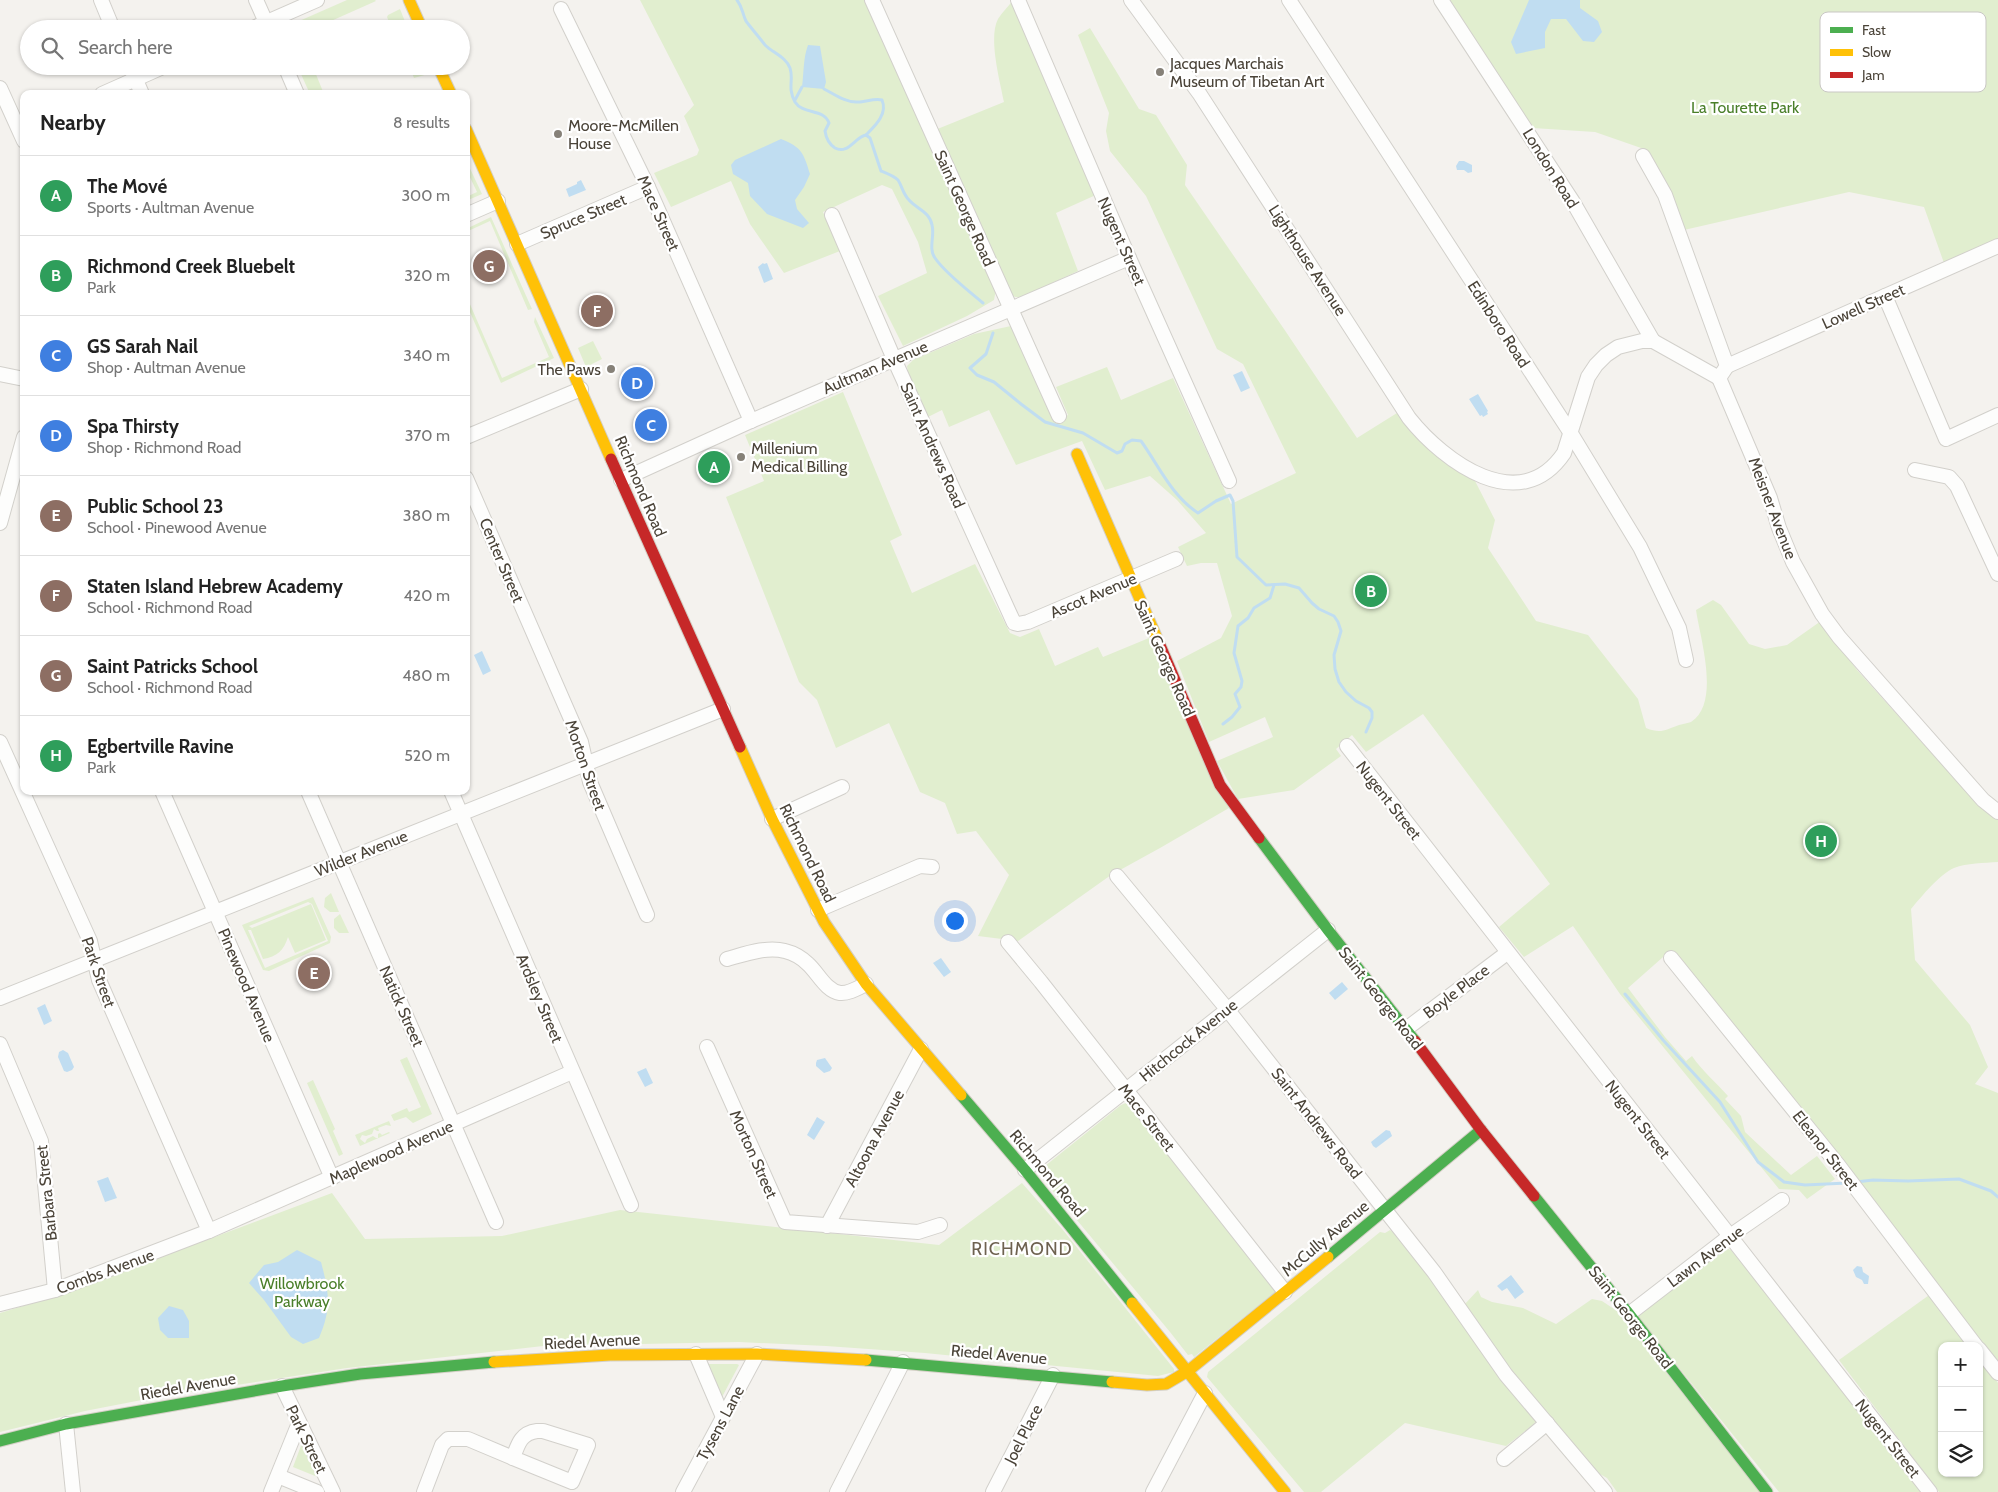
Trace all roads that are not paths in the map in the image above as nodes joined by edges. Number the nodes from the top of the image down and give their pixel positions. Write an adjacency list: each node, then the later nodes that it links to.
1 (101, 0): 11 (street)
2 (256, 0): 12 (street)
3 (317, 0): 13 (street)
4 (409, 0): 14 (street)
5 (872, 0): 36 (street, Saint George Road)
6 (1018, 0): 34 (street, Nugent Street)
7 (1131, 0): 47 (street, Lighthouse Avenue)
8 (1289, 0): 47 (street, Edinboro Road)
9 (1441, 0): 37 (street, London Road)
10 (561, 9): 28 (street, Mace Street)
11 (110, 20)
12 (264, 20)
13 (279, 20)
14 (418, 20)
15 (130, 75): 20 (street)
16 (134, 75): 21 (street)
17 (289, 75): 22 (street)
18 (442, 75): 23 (street)
19 (0, 88): 24 (street)
20 (108, 90)
21 (140, 90)
22 (295, 90)
23 (449, 90)
24 (12, 116): 25 (street)
25 (20, 133)
26 (470, 138): 29 (street, Richmond Road)
27 (1643, 156): 39 (street)
28 (648, 187): 32 (street, Spruce Street); 46 (street, Mace Street)
29 (498, 201): 30 (street); 32 (street, Richmond Road)
30 (470, 213)
31 (832, 215): 38 (street, Saint Andrews Road)
32 (517, 244): 43 (street, Richmond Road)
33 (1998, 246): 35 (street, Lowell Street)
34 (1129, 258): 36 (street, Aultman Avenue); 53 (street, Nugent Street)
35 (1885, 296): 39 (street, Lowell Street); 44 (street)
36 (1010, 309): 38 (street, Aultman Avenue); 45 (street, Saint George Road)
37 (1653, 341): 42 (street); 47 (street)
38 (894, 359): 46 (street, Aultman Avenue); 60 (street, Saint Andrews Road)
39 (1727, 366): 42 (street)
40 (0, 374): 41 (street)
41 (20, 378)
42 (1719, 378): 72 (street, Meisner Avenue)
43 (581, 389): 48 (street); 52 (street, Richmond Road)
44 (1998, 415)
45 (1060, 416)
46 (751, 421): 52 (street, Aultman Avenue)
47 (1570, 432): 61 (street, Edinboro Road)
48 (470, 435)
49 (1077, 454): 58 (street, Saint George Road)
50 (20, 460): 55 (street)
51 (1915, 470): 57 (street)
52 (622, 480): 62 (street, Richmond Road)
53 (1229, 481)
54 (470, 487): 59 (street, Center Street)
55 (0, 523)
56 (1176, 559): 58 (street, Ascot Avenue)
57 (1997, 571)
58 (1131, 579): 60 (street, Ascot Avenue); 81 (street, Saint George Road)
59 (525, 615): 65 (street, Morton Street)
60 (1012, 619)
61 (1686, 660)
62 (723, 709): 65 (street, Wilder Avenue); 74 (street, Richmond Road)
63 (0, 742): 66 (street, Park Street)
64 (1346, 746): 83 (street, Nugent Street)
65 (586, 764): 73 (street, Wilder Avenue); 80 (street, Morton Street)
66 (20, 786)
67 (842, 788): 74 (street)
68 (24, 795): 86 (street, Park Street)
69 (164, 795): 79 (street, Pinewood Avenue)
70 (310, 795): 75 (street, Natick Street)
71 (453, 795): 73 (street, Ardsley Street)
72 (1998, 812)
73 (460, 814): 75 (street, Wilder Avenue); 94 (street, Ardsley Street)
74 (772, 819): 78 (street, Richmond Road)
75 (338, 862): 79 (street, Wilder Avenue); 96 (street, Natick Street)
76 (932, 867): 78 (street)
77 (1117, 876): 89 (street, Saint Andrews Road)
78 (818, 910): 87 (street, Richmond Road)
79 (216, 911): 86 (street, Wilder Avenue); 99 (street, Pinewood Avenue)
80 (647, 915)
81 (1328, 930): 89 (street, Hitchcock Avenue); 90 (street, Saint George Road)
82 (1008, 942): 95 (street, Mace Street)
83 (1507, 953): 90 (street, Boyle Place); 107 (street, Nugent Street)
84 (1671, 958): 112 (street, Eleanor Street)
85 (727, 959): 87 (street)
86 (94, 961): 88 (street, Wilder Avenue); 106 (street, Park Street)
87 (866, 984): 93 (street, Richmond Road)
88 (0, 998)
89 (1228, 1009): 95 (street, Hitchcock Avenue); 102 (street, Saint Andrews Road)
90 (1406, 1029): 97 (street, Saint George Road)
91 (0, 1044): 108 (street, Barbara Street)
92 (707, 1047): 105 (street, Morton Street)
93 (921, 1049): 98 (street, Richmond Road); 105 (street, Altoona Avenue)
94 (572, 1072): 96 (street, Maplewood Avenue); 101 (street, Ardsley Street)
95 (1126, 1090): 98 (street, Hitchcock Avenue); 109 (street, Mace Street)
96 (454, 1125): 99 (street, Maplewood Avenue); 103 (street, Natick Street)
97 (1482, 1130): 102 (street, McCully Avenue); 111 (street, Saint George Road)
98 (1025, 1170): 117 (street, Richmond Road)
99 (332, 1178): 106 (street, Maplewood Avenue)
100 (1782, 1200): 107 (street, Lawn Avenue)
101 (631, 1205)
102 (1385, 1210): 109 (street, McCully Avenue); 124 (street, Saint Andrews Road)
103 (496, 1222)
104 (940, 1225): 105 (street)
105 (826, 1226)
106 (208, 1231): 108 (street, Combs Avenue)
107 (1730, 1236): 111 (street, Lawn Avenue); 142 (street, Nugent Street)
108 (55, 1290): 110 (street, Combs Avenue)
109 (1285, 1292): 117 (street, McCully Avenue)
110 (0, 1304)
111 (1629, 1314): 141 (street, Saint George Road)
112 (1973, 1342)
113 (696, 1354): 114 (street, Riedel Avenue); 120 (street, Riedel Avenue); 122 (street)
114 (757, 1354): 116 (street, Riedel Avenue); 122 (street, Tysens Lane)
115 (1983, 1354): 118 (street)
116 (903, 1362): 119 (street, Riedel Avenue); 136 (street)
117 (1188, 1371): 119 (street, Riedel Avenue); 121 (street, Richmond Road)
118 (1998, 1373)
119 (1053, 1375): 137 (street, Joel Place)
120 (282, 1386): 123 (street, Park Street); 125 (street, Riedel Avenue)
121 (1205, 1393): 138 (street); 139 (street, Richmond Road)
122 (723, 1417): 135 (street, Tysens Lane)
123 (300, 1423): 129 (street); 133 (street, Park Street)
124 (1547, 1423): 128 (street); 140 (street, Saint Andrews Road)
125 (66, 1424): 126 (street, Riedel Avenue); 130 (street)
126 (0, 1441)
127 (513, 1458): 127 (street); 134 (street)
128 (1504, 1459)
129 (278, 1476): 131 (street); 132 (street)
130 (73, 1492)
131 (271, 1492)
132 (317, 1492)
133 (333, 1492)
134 (424, 1492)
135 (683, 1492)
136 (837, 1492)
137 (993, 1492)
138 (1153, 1492)
139 (1285, 1492)
140 (1605, 1492)
141 (1767, 1492)
142 (1930, 1492)

